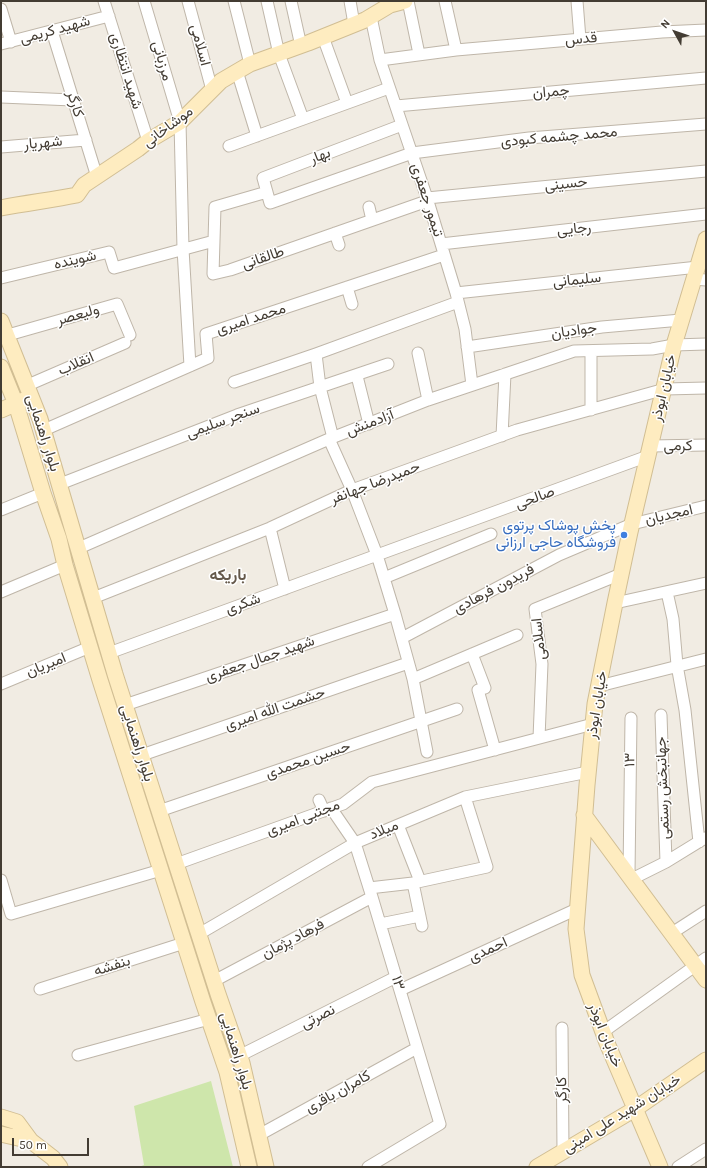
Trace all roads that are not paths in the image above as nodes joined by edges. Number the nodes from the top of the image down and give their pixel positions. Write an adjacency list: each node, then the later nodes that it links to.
1 (104, 1): 13 (street, شهید انتظاری)
2 (144, 1): 35 (street, مرزبانی)
3 (188, 1): 29 (street, اسلامی)
4 (234, 1): 26 (street)
5 (267, 1): 23 (street)
6 (291, 1): 21 (street)
7 (350, 1): 15 (street)
8 (405, 1): 14 (street, موشاخانی)
9 (408, 1): 24 (street)
10 (445, 1): 22 (street)
11 (577, 1): 19 (street)
12 (1, 9): 20 (street)
13 (109, 16): 17 (street, شهید کریمی); 40 (street, شهید انتظاری)
14 (371, 17): 15 (street, موشاخانی); 25 (street, تیمور جعفری)
15 (354, 24): 18 (street, موشاخانی)
16 (706, 30): 19 (street, قدس)
17 (52, 31): 20 (street, شهید کریمی); 31 (street, کارگر)
18 (323, 37): 21 (street, موشاخانی); 32 (street)
19 (580, 39): 22 (street, قدس)
20 (6, 43)
21 (301, 46): 23 (street, موشاخانی)
22 (456, 50): 24 (street, قدس)
23 (279, 54): 26 (street, موشاخانی); 34 (street)
24 (419, 54): 25 (street, قدس)
25 (380, 60): 28 (street, تیمور جعفری)
26 (244, 67): 29 (street, موشاخانی); 38 (street)
27 (706, 78): 33 (street, چمران)
28 (389, 88): 32 (street); 33 (street, تیمور جعفری)
29 (212, 90): 35 (street, موشاخانی)
30 (1, 97): 31 (street)
31 (73, 100): 39 (street, کارگر)
32 (347, 103): 34 (street)
33 (396, 106): 37 (street, تیمور جعفری)
34 (303, 119): 38 (street)
35 (180, 122): 40 (street, موشاخانی); 56 (street)
36 (706, 124): 43 (street, محمد چشمه کبودی)
37 (402, 125): 43 (street, تیمور جعفری); 46 (street, بهار)
38 (257, 136): 41 (street)
39 (86, 140): 42 (street, شهریار); 45 (street, کارگر)
40 (148, 141): 45 (street, موشاخانی)
41 (229, 146)
42 (1, 147)
43 (412, 153): 46 (street); 47 (street, تیمور جعفری)
44 (706, 171): 47 (street, حسینی)
45 (97, 177): 49 (street, موشاخانی)
46 (269, 197): 54 (street, طالقانی)
47 (427, 199): 51 (street, طالقانی); 57 (street, تیمور جعفری)
48 (370, 207): 51 (street)
49 (1, 208)
50 (706, 214): 57 (street, رجایی)
51 (372, 220): 52 (street, طالقانی)
52 (335, 233): 54 (street, طالقانی); 55 (street)
53 (706, 239): 58 (street, خیابان ابوذر)
54 (214, 241): 56 (street)
55 (339, 245)
56 (183, 249): 59 (street, شوینده); 74 (street)
57 (443, 249): 60 (street, محمد امیری); 61 (street, تیمور جعفری)
58 (699, 275): 61 (street, سلیمانی); 63 (street, خیابان ابوذر)
59 (1, 278)
60 (347, 287): 62 (street); 74 (street, محمد امیری)
61 (457, 298): 69 (street, تیمور جعفری); 72 (street)
62 (352, 304)
63 (681, 320): 68 (street, خیابان ابوذر); 69 (street, جوادیان)
64 (1, 321): 65 (street, بلوار راهنمایی)
65 (8, 336): 66 (street, ولیعصر); 83 (street, بلوار راهنمایی)
66 (128, 339): 83 (street, انقلاب)
67 (706, 344): 68 (street, آزادمنش)
68 (674, 345): 70 (street, آزادمنش); 82 (street, خیابان ابوذر)
69 (467, 347): 79 (street, تیمور جعفری)
70 (591, 351): 76 (street, آزادمنش); 87 (street)
71 (418, 353): 84 (street)
72 (316, 354): 78 (street); 80 (street)
73 (388, 364): 77 (street, سنجر سلیمی)
74 (190, 366): 89 (street, محمد امیری)
75 (1, 367): 85 (street, بلوار راهنمایی)
76 (505, 374): 79 (street, آزادمنش); 90 (street)
77 (357, 376): 80 (street, سنجر سلیمی); 88 (street)
78 (234, 382)
79 (472, 385): 84 (street, آزادمنش)
80 (320, 387): 91 (street); 94 (street, سنجر سلیمی)
81 (706, 388): 82 (street, حمیدرضا جهانفر)
82 (665, 389): 87 (street, حمیدرضا جهانفر); 93 (street, خیابان ابوذر)
83 (30, 391): 85 (street); 89 (street, بلوار راهنمایی)
84 (428, 400): 88 (street, آزادمنش)
85 (16, 404): 86 (street); 96 (street, بلوار راهنمایی)
86 (1, 410)
87 (591, 410): 90 (street, حمیدرضا جهانفر)
88 (368, 424): 91 (street, آزادمنش)
89 (44, 430): 94 (street, بلوار راهنمایی)
90 (502, 436): 95 (street, حمیدرضا جهانفر)
91 (331, 438): 95 (street); 102 (street, آزادمنش)
92 (706, 445): 93 (street, کرمی)
93 (650, 451): 99 (street, خیابان ابوذر); 103 (street, صالحی)
94 (60, 484): 102 (street, بلوار راهنمایی)
95 (352, 490): 100 (street, حمیدرضا جهانفر); 103 (street)
96 (43, 492): 98 (street); 104 (street, بلوار راهنمایی)
97 (706, 506): 99 (street, امجدیان)
98 (1, 510)
99 (632, 524): 105 (street, خیابان ابوذر); 115 (street, فریدون فرهادی)
100 (270, 528): 108 (street); 111 (street, حمیدرضا جهانفر)
101 (491, 534): 106 (street)
102 (79, 548): 111 (street, بلوار راهنمایی)
103 (377, 555): 106 (street); 108 (street, شکری)
104 (65, 565): 109 (street); 116 (street, بلوار راهنمایی)
105 (621, 574): 112 (street, خیابان ابوذر); 131 (street, اسلامی)
106 (384, 578): 113 (street)
107 (706, 583): 110 (street)
108 (285, 589): 117 (street, شکری)
109 (1, 592)
110 (667, 592): 112 (street); 121 (street)
111 (93, 598): 117 (street, بلوار راهنمایی)
112 (615, 603): 124 (street, خیابان ابوذر)
113 (395, 614): 115 (street); 125 (street, شهید جمال جعفری)
114 (517, 635): 118 (street)
115 (402, 638): 120 (street)
116 (90, 647): 123 (street, امیریان); 146 (street, بلوار راهنمایی)
117 (109, 653): 125 (street, بلوار راهنمایی)
118 (472, 654): 122 (street); 132 (street)
119 (706, 659): 121 (street)
120 (408, 663): 122 (street); 134 (street, حشمت الله امیری)
121 (677, 665): 124 (street); 142 (street)
122 (413, 679): 129 (street)
123 (1, 684)
124 (599, 686): 130 (street, خیابان ابوذر)
125 (125, 705): 134 (street, بلوار راهنمایی)
126 (457, 709): 129 (street, حسین محمدی)
127 (661, 715): 144 (street, جهانبخش رستمی)
128 (631, 718): 147 (street, ۱۳)
129 (420, 721): 133 (street); 139 (street, حسین محمدی)
130 (593, 724): 131 (street, مجتبی امیری); 135 (street, خیابان ابوذر)
131 (539, 738): 132 (street, مجتبی امیری)
132 (496, 750): 138 (street, مجتبی امیری)
133 (427, 752)
134 (142, 756): 139 (street, بلوار راهنمایی)
135 (588, 772): 136 (street, میلاد); 140 (street, خیابان ابوذر)
136 (466, 797): 141 (street, میلاد); 149 (street)
137 (319, 800): 138 (street, ۱۳)
138 (328, 810): 143 (street, ۱۳); 145 (street, مجتبی امیری)
139 (159, 811): 145 (street, بلوار راهنمایی)
140 (584, 815): 147 (street); 151 (street, خیابان ابوذر)
141 (398, 825): 143 (street, میلاد); 149 (street)
142 (702, 840): 144 (street)
143 (354, 842): 150 (street, ۱۳); 155 (street, میلاد)
144 (666, 862): 147 (street)
145 (176, 864): 155 (street, بلوار راهنمایی)
146 (161, 870): 148 (street); 156 (street, بلوار راهنمایی)
147 (630, 877): 154 (street)
148 (1, 880)
149 (416, 882): 150 (street); 153 (street)
150 (371, 893): 153 (street, ۱۳); 160 (street, فرهاد پژمان)
151 (577, 909): 162 (street, احمدی); 165 (street, خیابان ابوذر)
152 (706, 910): 154 (street)
153 (380, 924): 158 (street, ۱۳)
154 (672, 933): 157 (street)
155 (199, 934): 160 (street, بلوار راهنمایی)
156 (184, 943): 161 (street, بنفشه); 163 (street, بلوار راهنمایی)
157 (701, 962): 159 (street); 165 (street)
158 (396, 977): 162 (street, ۱۳); 168 (street, نصرتی)
159 (706, 980)
160 (214, 981): 168 (street, بلوار راهنمایی)
161 (40, 989)
162 (400, 990): 166 (street, ۱۳)
163 (209, 1019): 167 (street); 179 (street, بلوار راهنمایی)
164 (562, 1028): 176 (street, کارگر)
165 (603, 1032): 170 (street, خیابان ابوذر)
166 (417, 1048): 173 (street, کامران باقری); 181 (street, ۱۳)
167 (78, 1056)
168 (239, 1056): 173 (street, بلوار راهنمایی)
169 (706, 1060): 170 (street, خیابان شهید علی امینی)
170 (635, 1109): 176 (street, خیابان شهید علی امینی); 182 (street, خیابان ابوذر)
171 (1, 1117): 174 (street)
172 (1, 1134): 174 (street)
173 (259, 1135): 180 (street, بلوار راهنمایی)
174 (31, 1141): 178 (street)
175 (706, 1149): 183 (street)
176 (563, 1152): 177 (street, خیابان شهید علی امینی)
177 (539, 1166)
178 (60, 1167)
179 (249, 1167)
180 (266, 1167)
181 (368, 1167)
182 (660, 1167)
183 (678, 1167)

